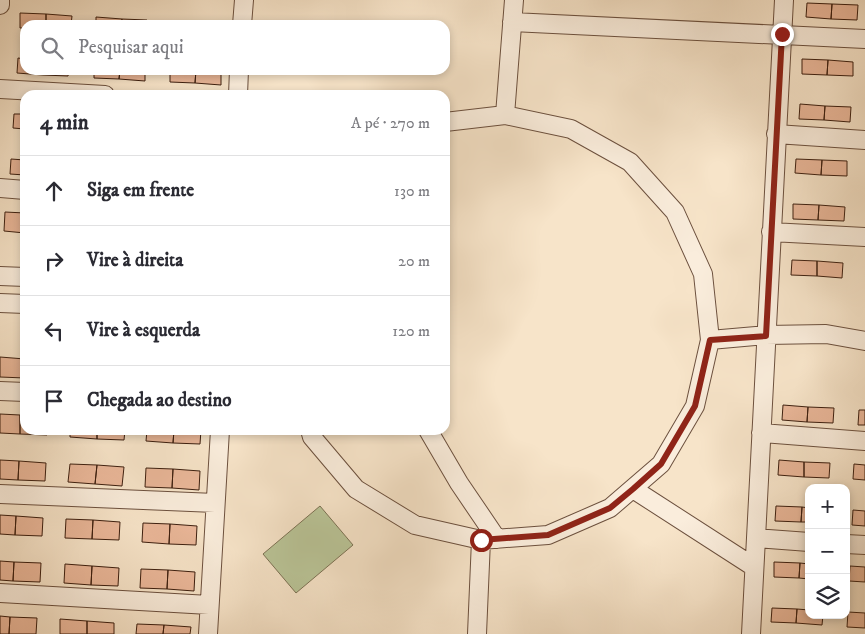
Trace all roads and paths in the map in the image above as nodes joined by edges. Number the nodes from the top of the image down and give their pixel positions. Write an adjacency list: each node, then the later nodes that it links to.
1 (0, 0): 5 (street)
2 (244, 0): 6 (street)
3 (514, 0): 7 (street)
4 (784, 0): 8 (street)
5 (0, 5)
6 (242, 20)
7 (512, 22): 8 (street); 14 (street)
8 (782, 34): 9 (street); 16 (street)
9 (865, 39)
10 (239, 75): 13 (street)
11 (0, 89): 12 (street)
12 (20, 90)
13 (238, 90)
14 (505, 115): 15 (street); 27 (street)
15 (450, 121)
16 (776, 134): 17 (street); 20 (street)
17 (865, 140)
18 (0, 188): 19 (street)
19 (20, 190)
20 (771, 232): 21 (street); 26 (street)
21 (865, 238)
22 (0, 276): 23 (street)
23 (20, 277)
24 (0, 303): 25 (street)
25 (20, 304)
26 (766, 336): 27 (street); 28 (street); 31 (street)
27 (710, 340): 36 (street)
28 (865, 341)
29 (0, 391): 30 (street)
30 (20, 392)
31 (761, 434): 35 (street); 39 (street)
32 (220, 435): 38 (street)
33 (311, 435): 40 (street)
34 (431, 435): 40 (street)
35 (865, 441)
36 (633, 489): 40 (street); 44 (street)
37 (0, 494): 38 (street)
38 (215, 503): 46 (street)
39 (756, 538): 41 (street); 44 (street)
40 (489, 540): 48 (street)
41 (805, 542)
42 (850, 544): 43 (street)
43 (865, 545)
44 (754, 568): 49 (street)
45 (0, 593): 46 (street)
46 (209, 605): 47 (street)
47 (208, 634)
48 (477, 634)
49 (751, 634)

